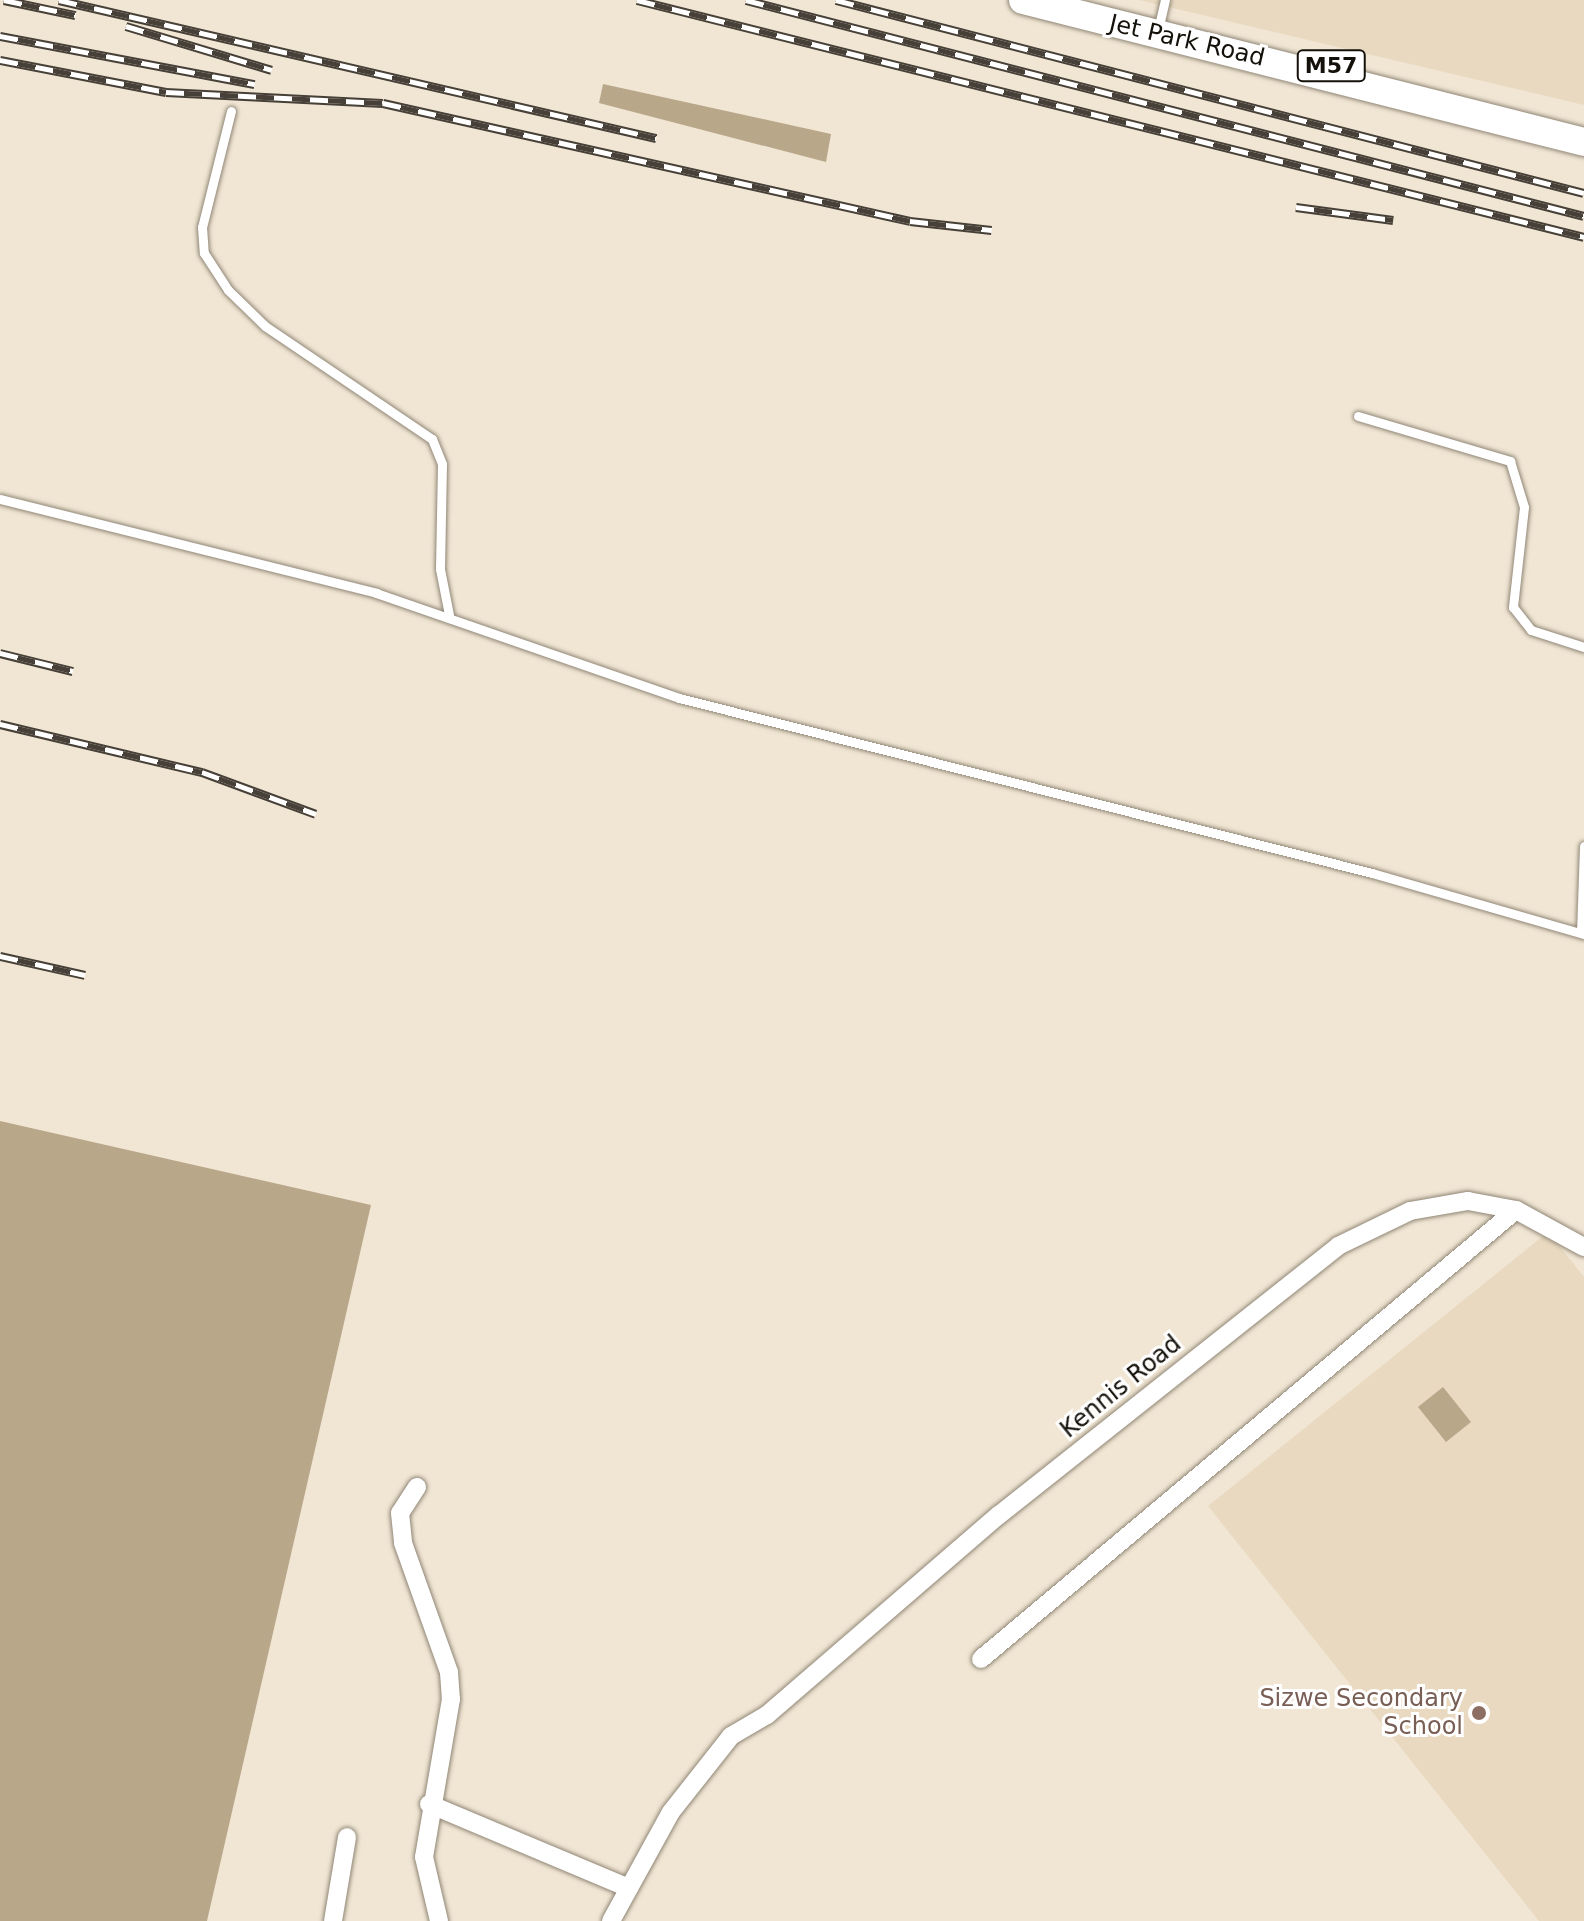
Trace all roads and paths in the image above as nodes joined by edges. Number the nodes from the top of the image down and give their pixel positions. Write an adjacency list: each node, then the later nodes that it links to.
1 (1023, 0): 3 (main road, Jet Park Road / M57)
2 (1080, 0): 3 (main road, Jet Park Road / M57)
3 (1160, 18): 5 (main road, Jet Park Road / M57); 6 (main road, Jet Park Road / M57)
4 (231, 111): 9 (lane)
5 (1584, 128)
6 (1584, 142)
7 (1358, 416): 10 (lane)
8 (0, 499): 9 (lane)
9 (449, 615): 12 (lane)
10 (1584, 647)
11 (1584, 846): 12 (lane)
12 (1582, 934)
13 (1516, 1210): 14 (street, Kennis Road); 16 (street); 19 (street, Kennis Road)
14 (1584, 1247)
15 (417, 1487): 17 (street)
16 (981, 1659)
17 (429, 1804): 19 (street); 21 (street)
18 (347, 1837): 20 (street)
19 (629, 1888): 22 (street)
20 (333, 1921)
21 (439, 1921)
22 (611, 1921)

